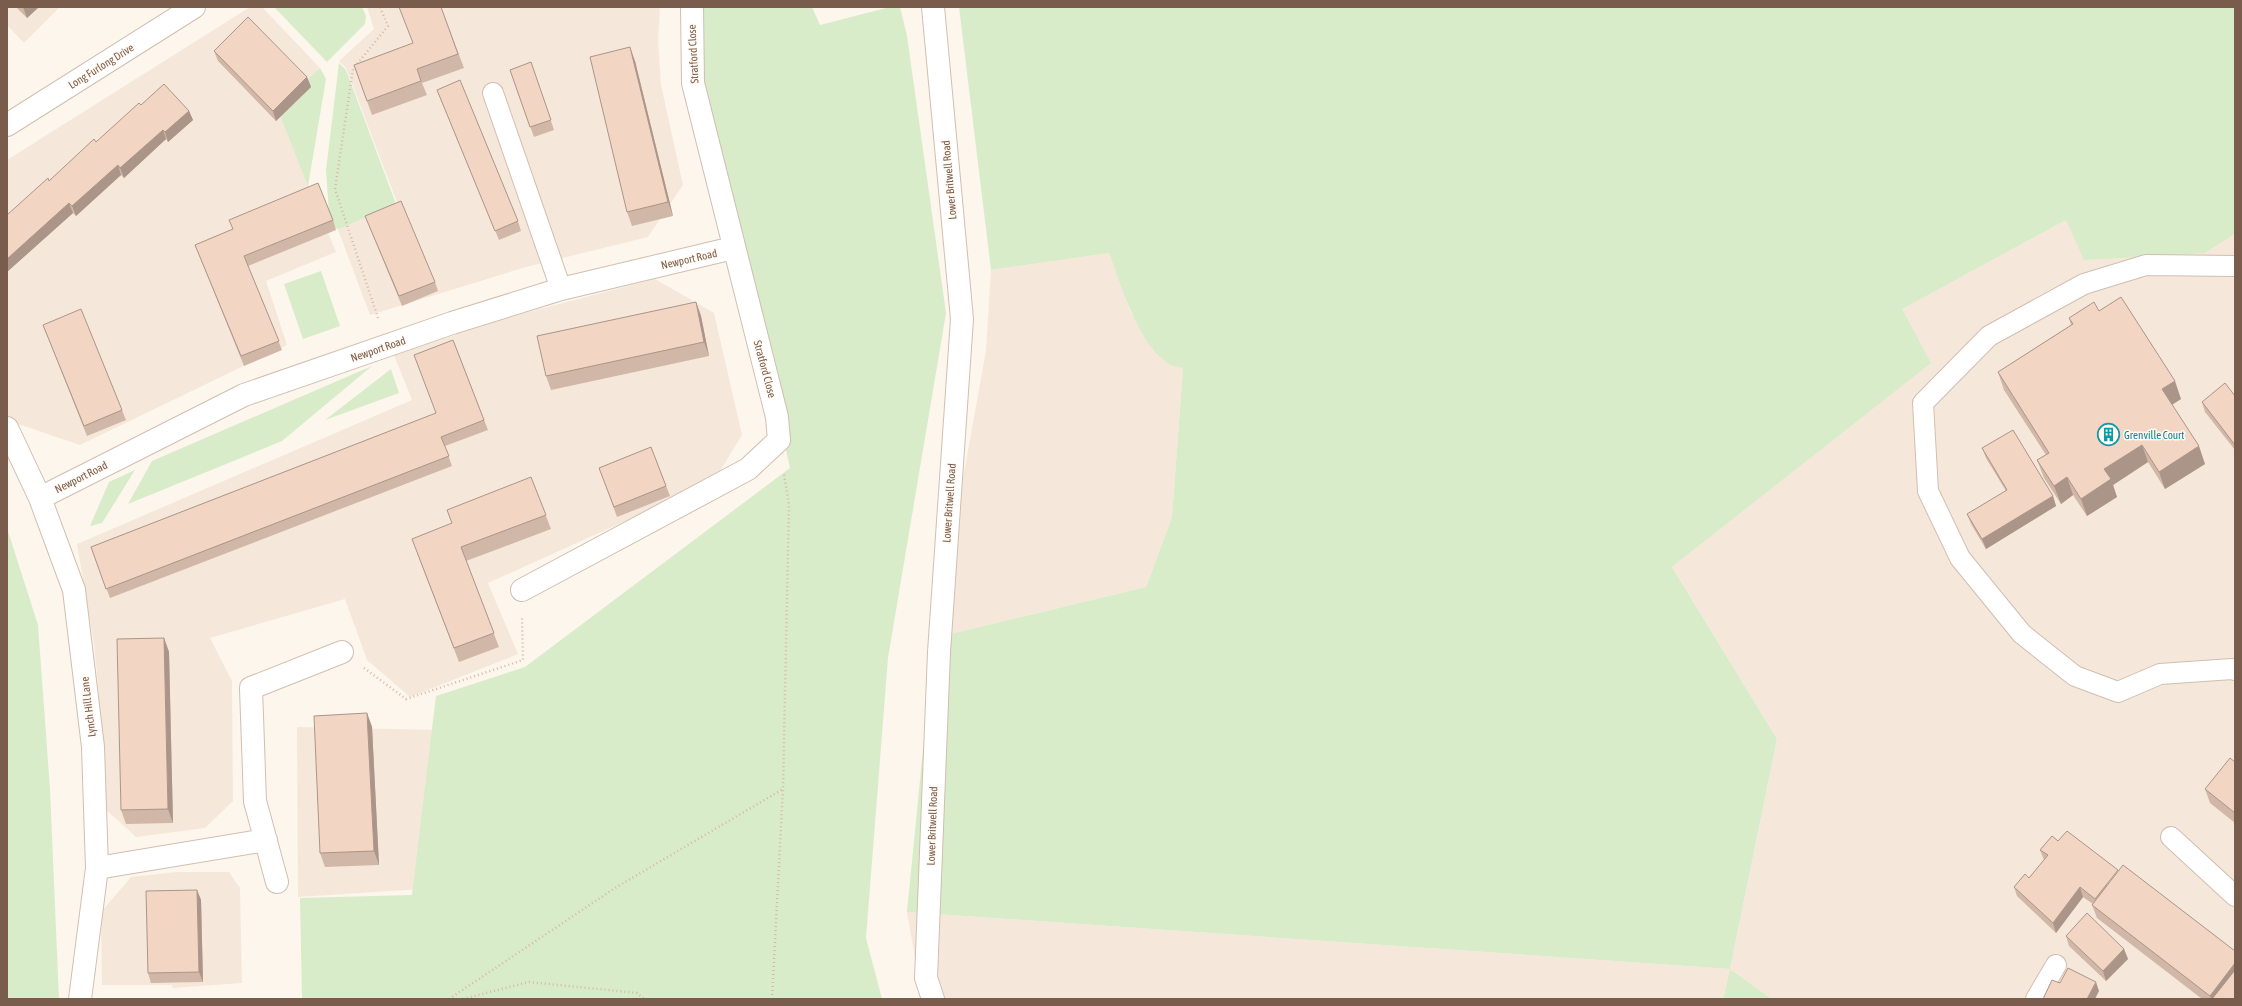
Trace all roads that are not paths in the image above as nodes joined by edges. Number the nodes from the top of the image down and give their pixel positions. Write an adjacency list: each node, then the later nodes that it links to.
1 (194, 7): 5 (street, Long Furlong Drive)
2 (692, 7): 6 (street, Stratford Close)
3 (933, 7): 21 (street, Lower Britwell Road)
4 (493, 92): 8 (lane)
5 (7, 125)
6 (733, 248): 8 (street, Newport Road); 11 (street, Stratford Close)
7 (2235, 266): 13 (lane)
8 (561, 289): 10 (street, Newport Road)
9 (7, 428): 10 (street, Lynch Hill Lane)
10 (40, 498): 16 (street, Lynch Hill Lane)
11 (522, 590)
12 (342, 652): 15 (street)
13 (2235, 670)
14 (2172, 837): 18 (lane)
15 (266, 840): 16 (street); 17 (street)
16 (97, 868): 20 (street, Lynch Hill Lane)
17 (277, 882)
18 (2235, 896)
19 (2056, 965): 22 (lane)
20 (80, 999)
21 (933, 999)
22 (2036, 999)

